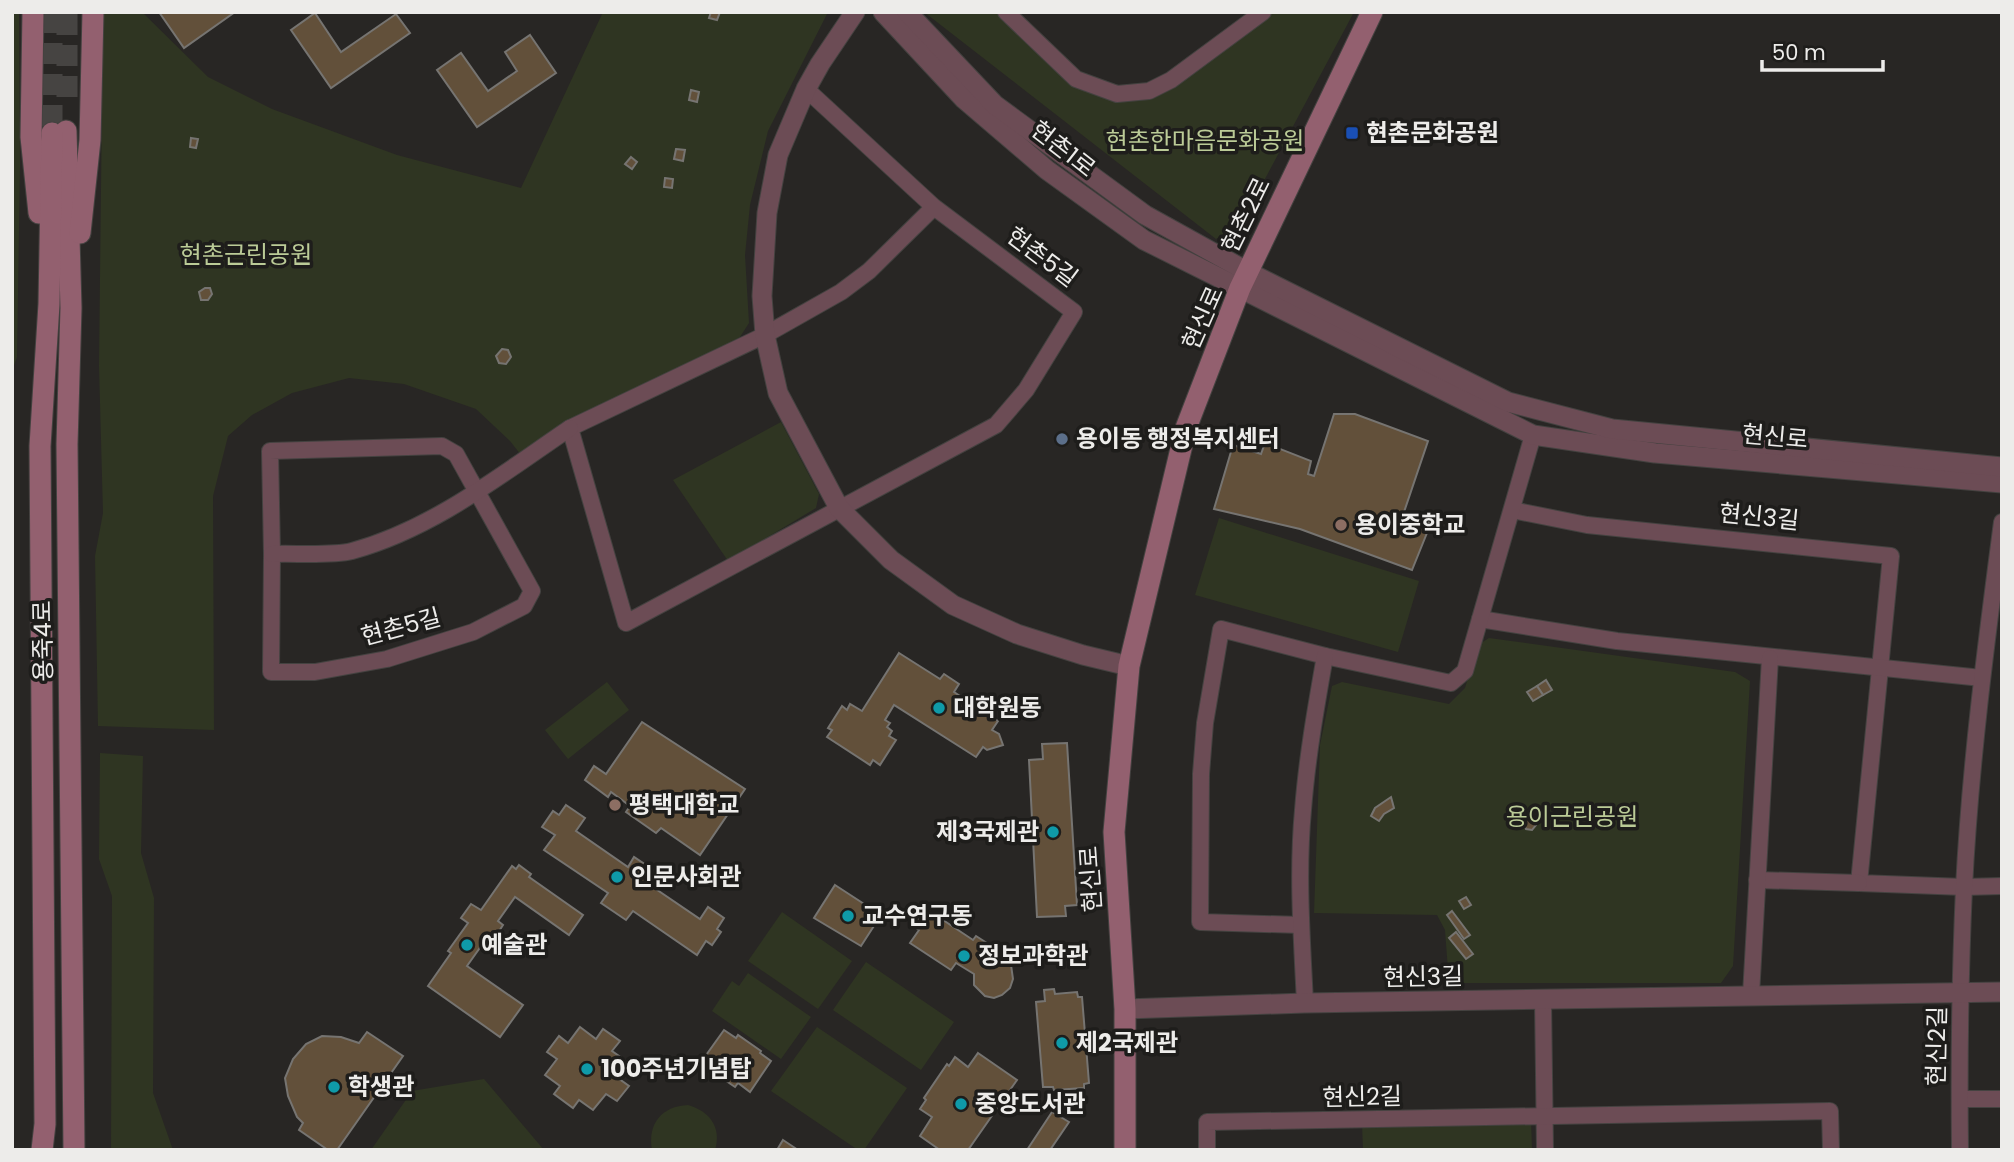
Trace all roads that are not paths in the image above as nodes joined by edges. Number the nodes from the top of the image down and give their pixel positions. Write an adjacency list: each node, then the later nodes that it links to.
1 (33, 12): 12 (main road)
2 (93, 12): 13 (main road)
3 (855, 12): 9 (street)
4 (883, 12): 11 (street, 현촌1로)
5 (908, 12): 11 (street, 현신로)
6 (1006, 12): 7 (street)
7 (1263, 12)
8 (1372, 12): 11 (main road, 현촌2로)
9 (806, 89): 10 (street, 현촌5길); 14 (street)
10 (934, 207): 14 (street); 20 (street, 현촌5길)
11 (1244, 280): 16 (street, 현신로); 17 (street, 현신로); 27 (main road, 현신로)
12 (49, 304): 13 (main road, 용죽4로); 44 (main road, 용죽4로)
13 (71, 308): 45 (main road, 용죽4로)
14 (765, 335): 15 (street); 20 (street)
15 (570, 428): 19 (street); 20 (street, 현촌5길)
16 (1533, 435): 18 (street, 현신로); 21 (street)
17 (2002, 467)
18 (2002, 483)
19 (477, 490): 23 (street); 23 (street, 현촌5길); 23 (street, 현촌5길)
20 (839, 508): 27 (street)
21 (1512, 509): 24 (street); 28 (street, 현신3길)
22 (2002, 522): 29 (street)
23 (272, 554)
24 (1480, 619): 25 (street); 26 (street)
25 (1325, 656): 34 (street); 34 (street)
26 (1770, 658): 28 (street); 30 (street)
27 (1129, 666): 40 (main road, 현신로)
28 (1880, 666): 29 (street); 31 (street, 현신3길)
29 (1982, 678): 33 (street)
30 (1757, 880): 31 (street); 37 (street)
31 (1859, 883): 33 (street)
32 (2002, 886): 33 (street)
33 (1964, 887): 35 (street)
34 (1301, 925): 39 (street)
35 (1961, 992): 36 (street, 현신3길); 37 (street, 현신3길); 41 (street, 현신2길)
36 (2002, 992)
37 (1751, 995): 38 (street, 현신3길)
38 (1543, 999): 39 (street, 현신3길); 43 (street)
39 (1306, 1003): 40 (street, 현신3길)
40 (1125, 1009): 48 (main road, 현신로)
41 (1960, 1099): 42 (street, 현신2길); 52 (street, 현신2길)
42 (2002, 1099)
43 (1545, 1117): 49 (street, 현신2길); 50 (street); 51 (street, 현신2길)
44 (45, 1124): 46 (main road); 47 (main road, 용죽4로)
45 (76, 1145)
46 (35, 1150)
47 (42, 1150)
48 (1125, 1150)
49 (1207, 1150)
50 (1545, 1150)
51 (1830, 1150)
52 (1960, 1150)

